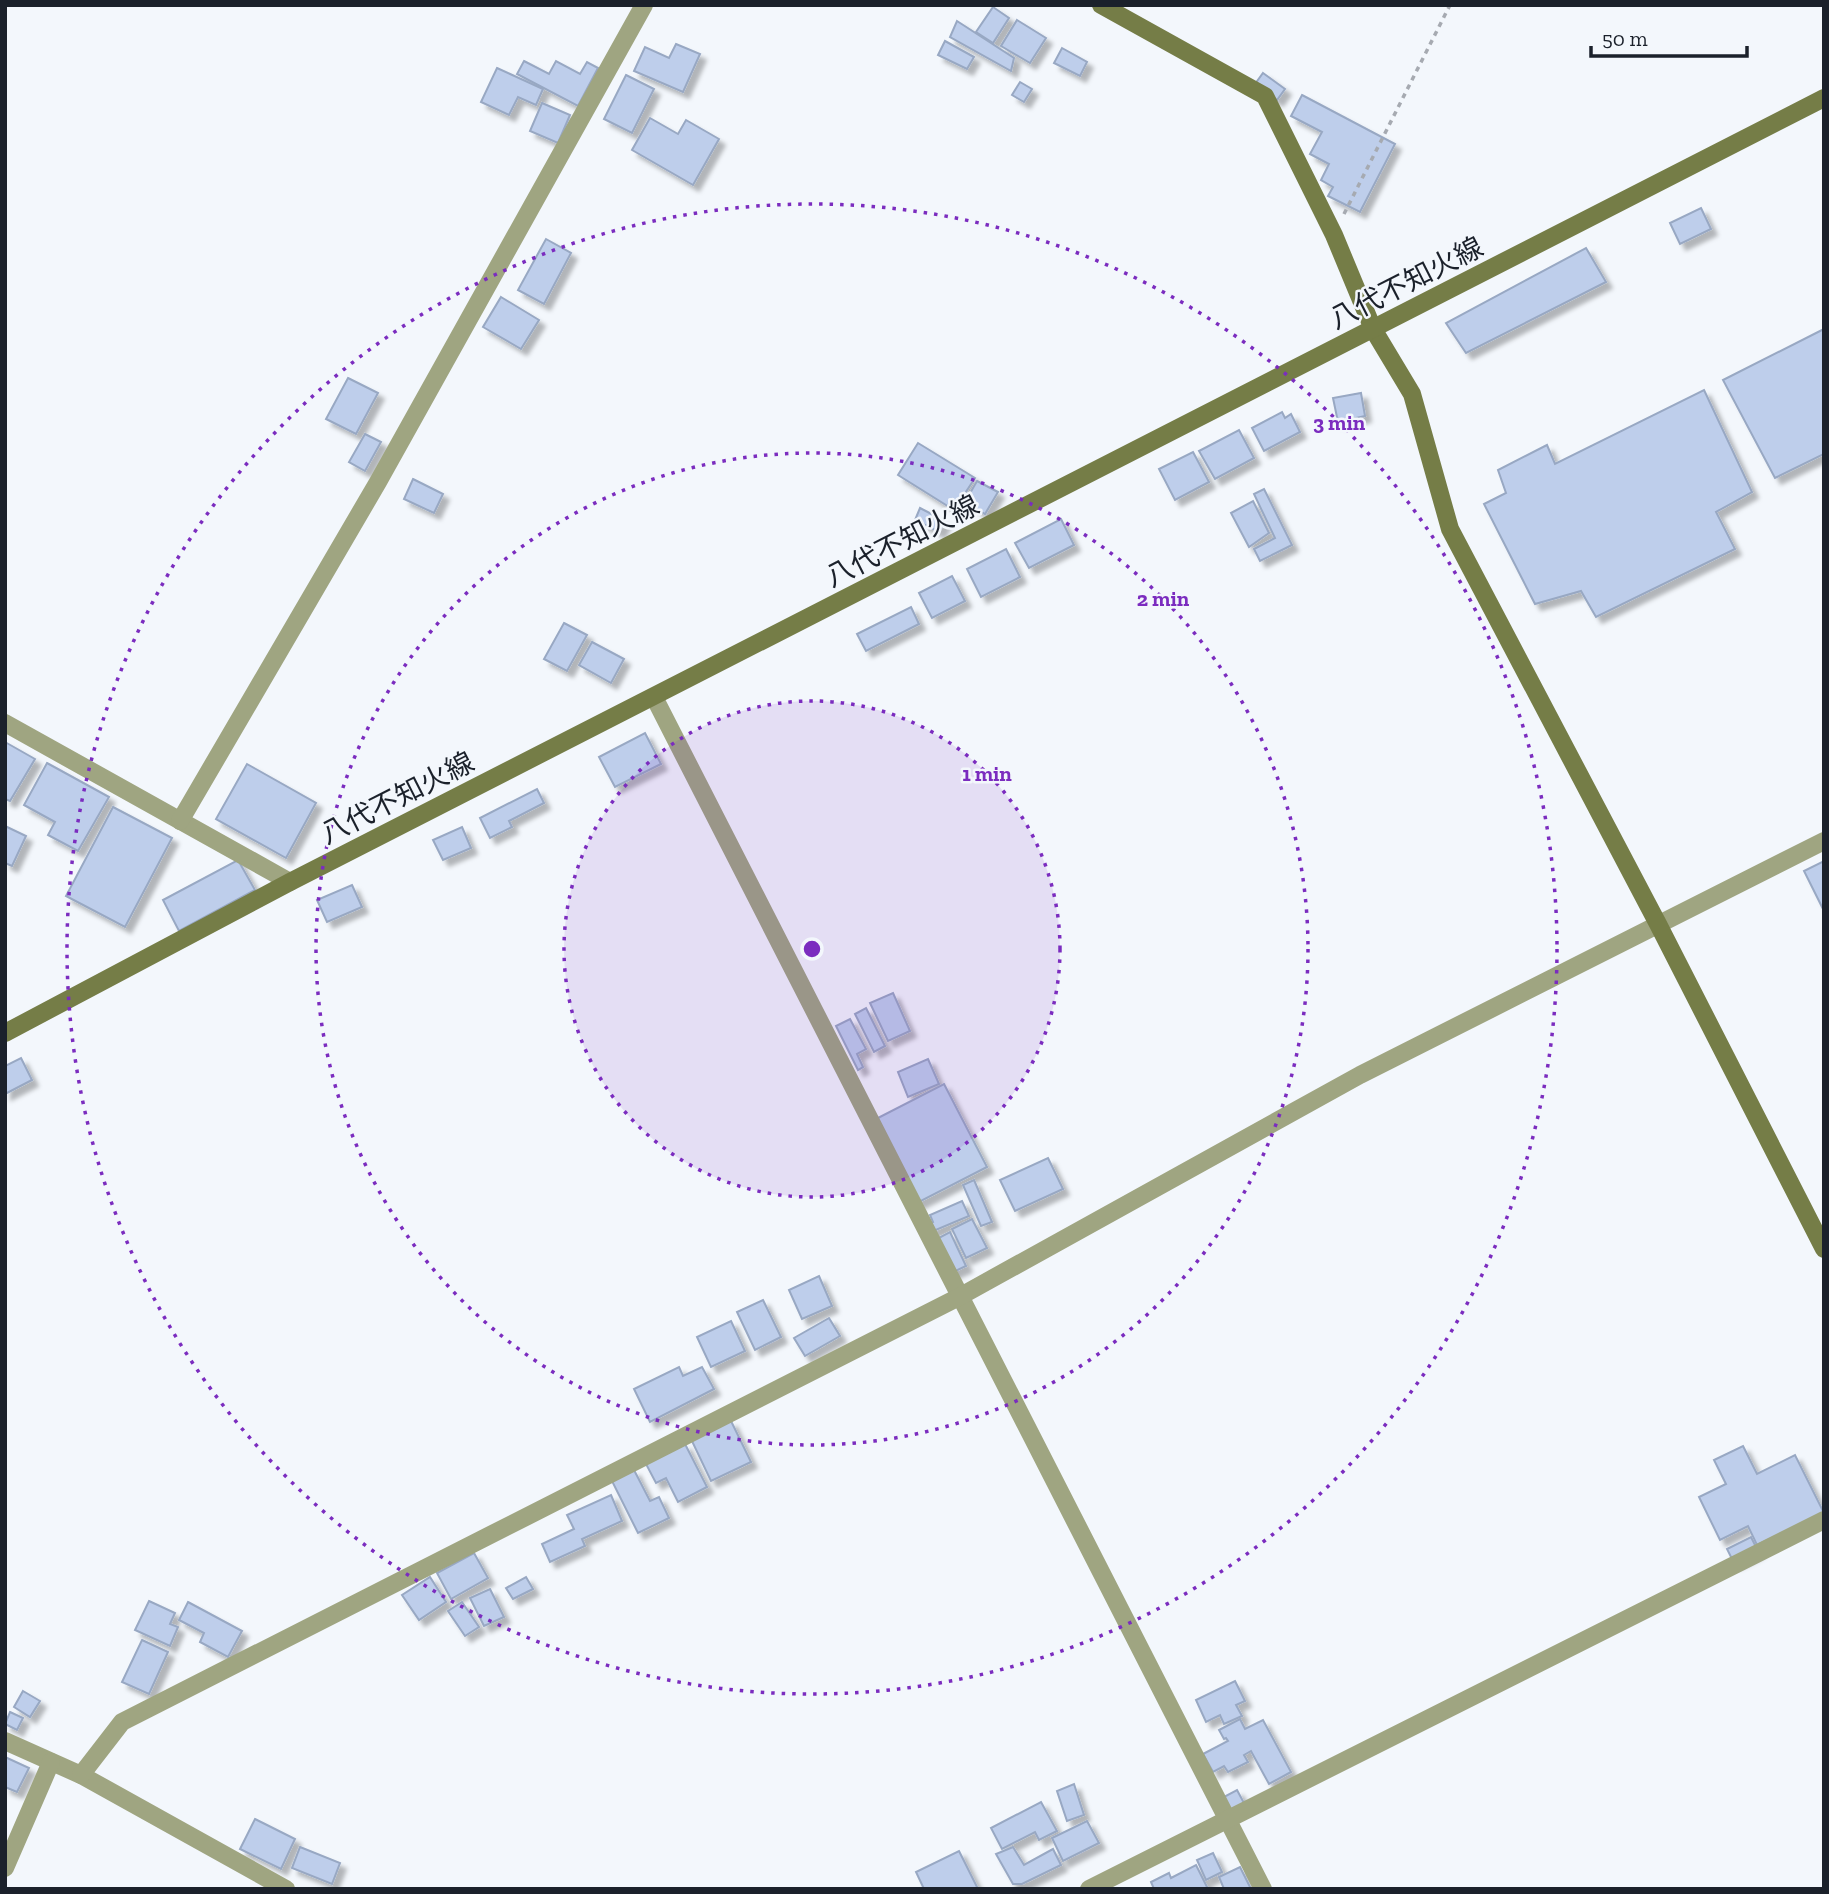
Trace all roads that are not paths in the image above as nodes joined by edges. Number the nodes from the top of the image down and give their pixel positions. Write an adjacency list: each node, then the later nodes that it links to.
1 (644, 5): 7 (street)
2 (1101, 5): 4 (main road)
3 (1824, 98): 4 (main road, 八代不知火線)
4 (1373, 329): 5 (main road, 八代不知火線); 10 (main road)
5 (654, 697): 9 (main road, 八代不知火線); 13 (street)
6 (5, 723): 7 (street)
7 (180, 821): 9 (street)
8 (1824, 841): 10 (street)
9 (290, 882): 11 (main road, 八代不知火線)
10 (1658, 924): 12 (main road); 13 (street)
11 (5, 1033)
12 (1824, 1249)
13 (959, 1297): 17 (street); 18 (street)
14 (1824, 1520): 18 (street)
15 (5, 1741): 16 (street)
16 (51, 1762): 17 (street); 19 (street)
17 (82, 1775): 20 (street)
18 (1227, 1818): 21 (street); 22 (street)
19 (5, 1868)
20 (286, 1889)
21 (1089, 1889)
22 (1263, 1889)

